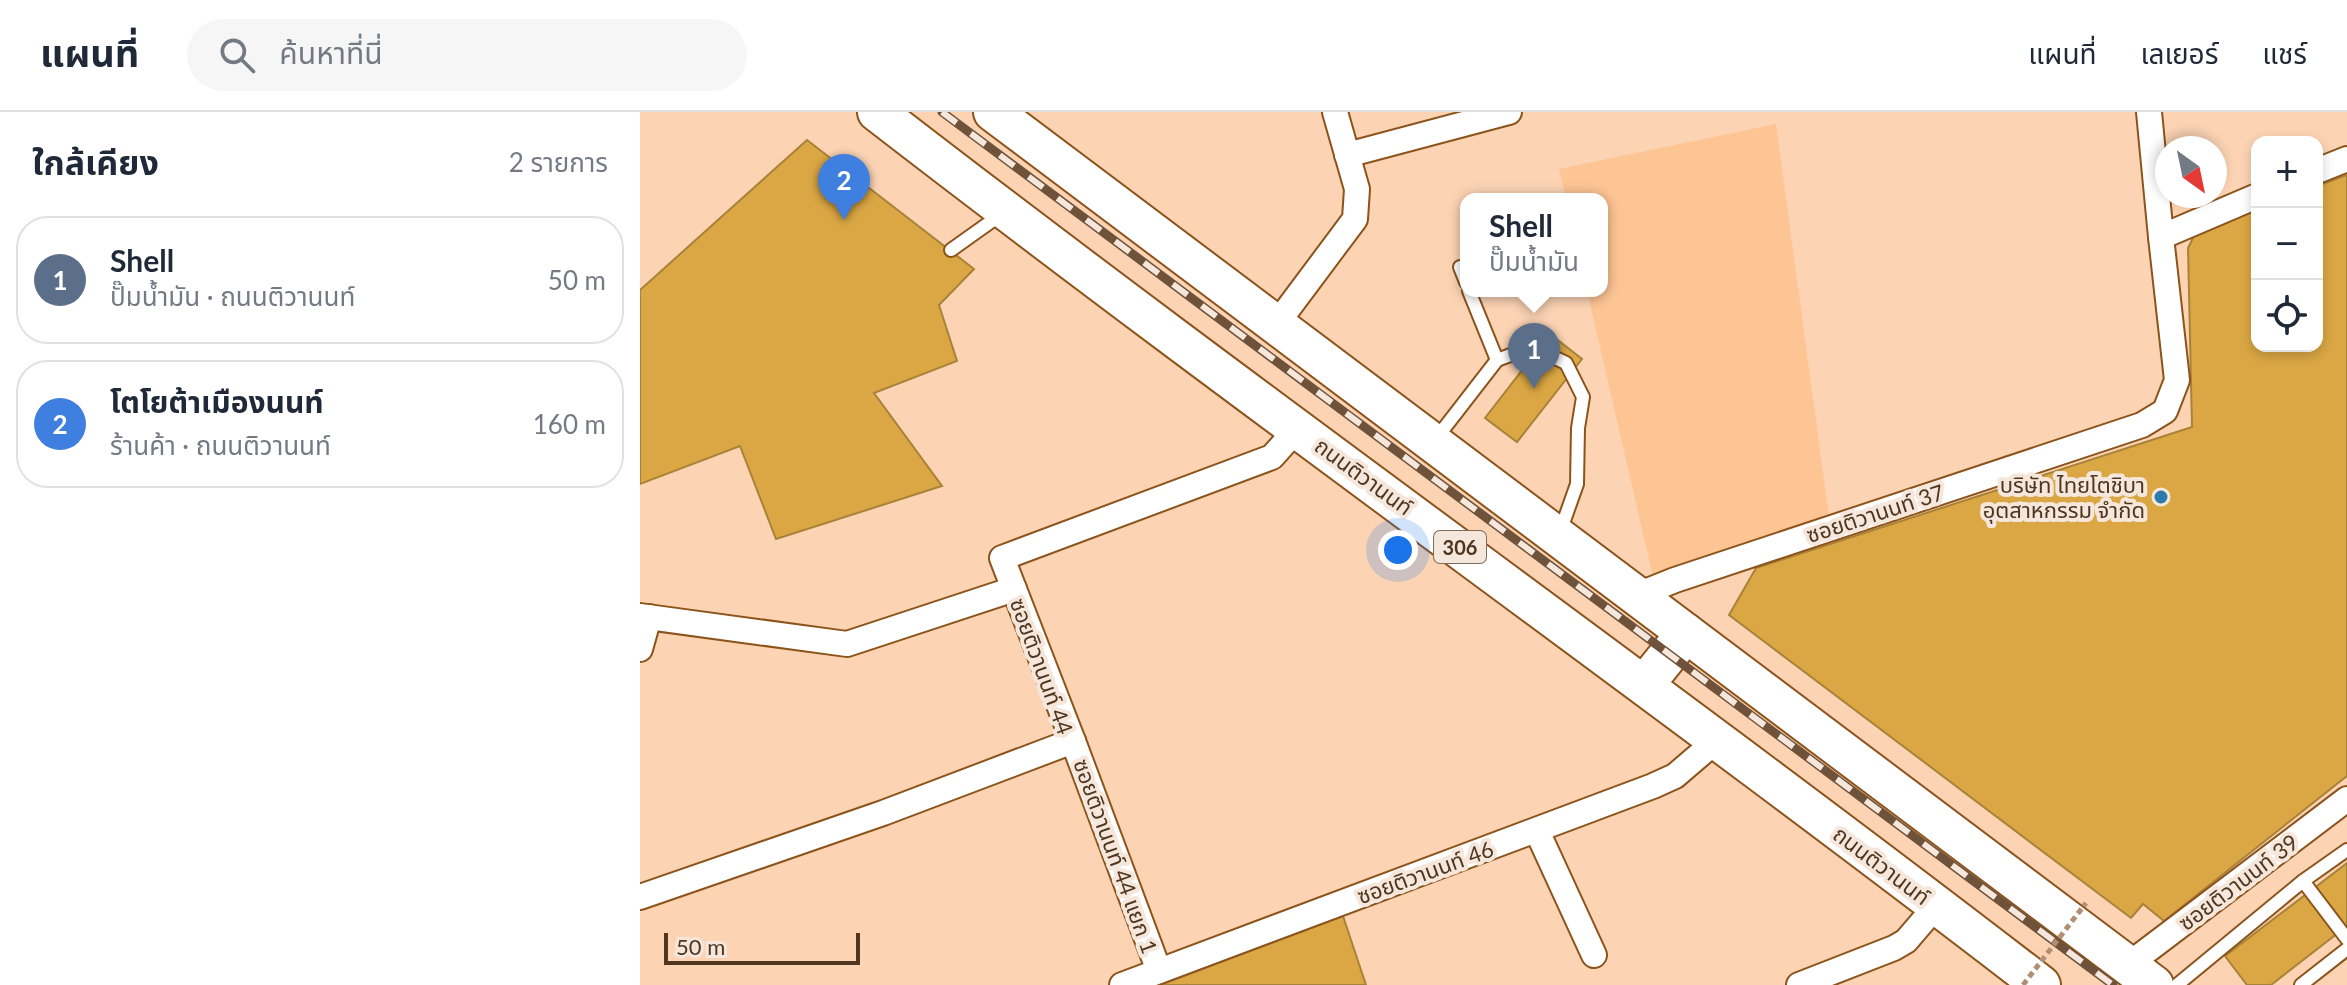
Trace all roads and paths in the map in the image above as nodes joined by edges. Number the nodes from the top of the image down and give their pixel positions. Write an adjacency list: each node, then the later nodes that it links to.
1 (877, 112): 10 (main road, ถนนติวานนท์ / 306)
2 (993, 112): 14 (main road)
3 (1335, 112): 6 (street)
4 (1509, 112): 6 (street)
5 (2149, 112): 11 (street, ซอยติวานนท์ 37)
6 (1347, 155): 14 (street)
7 (2347, 159): 8 (street)
8 (2323, 169)
9 (2251, 199): 11 (street)
10 (1005, 211): 12 (lane); 16 (main road, ถนนติวานนท์ / 306)
11 (2161, 237): 20 (street, ซอยติวานนท์ 37)
12 (951, 250)
13 (1471, 297): 15 (lane)
14 (1275, 326): 17 (main road)
15 (1497, 360): 17 (lane); 18 (lane)
16 (1298, 428): 19 (street, ซอยติวานนท์ 44); 24 (main road, ถนนติวานนท์ / 306)
17 (1433, 443): 18 (main road)
18 (1557, 538): 20 (main road)
19 (1014, 589): 21 (street); 26 (street, ซอยติวานนท์ 44)
20 (1635, 596): 22 (main road)
21 (645, 617): 23 (street)
22 (1686, 633): 24 (main road); 38 (main road)
23 (640, 649)
24 (1645, 684): 25 (main road, ถนนติวานนท์ / 306)
25 (1717, 740): 28 (street, ซอยติวานนท์ 46); 33 (main road, ถนนติวานนท์ / 306)
26 (1073, 741): 31 (street, ซอยติวานนท์ 44); 37 (street, ซอยติวานนท์ 44 แยก 1)
27 (2347, 799): 38 (street, ซอยติวานนท์ 39)
28 (1537, 831): 36 (street); 37 (street, ซอยติวานนท์ 46)
29 (2347, 850): 30 (lane)
30 (2303, 881): 34 (lane); 43 (lane)
31 (640, 897)
32 (2086, 903): 41 (path, bridge)
33 (1936, 906): 40 (street); 42 (main road, ถนนติวานนท์ / 306)
34 (2347, 939)
35 (2347, 949): 44 (lane)
36 (1594, 955)
37 (1159, 971): 39 (street, ซอยติวานนท์ 46)
38 (2141, 975)
39 (1122, 985)
40 (1799, 985)
41 (2023, 985)
42 (2041, 985)
43 (2177, 985)
44 (2301, 985)

